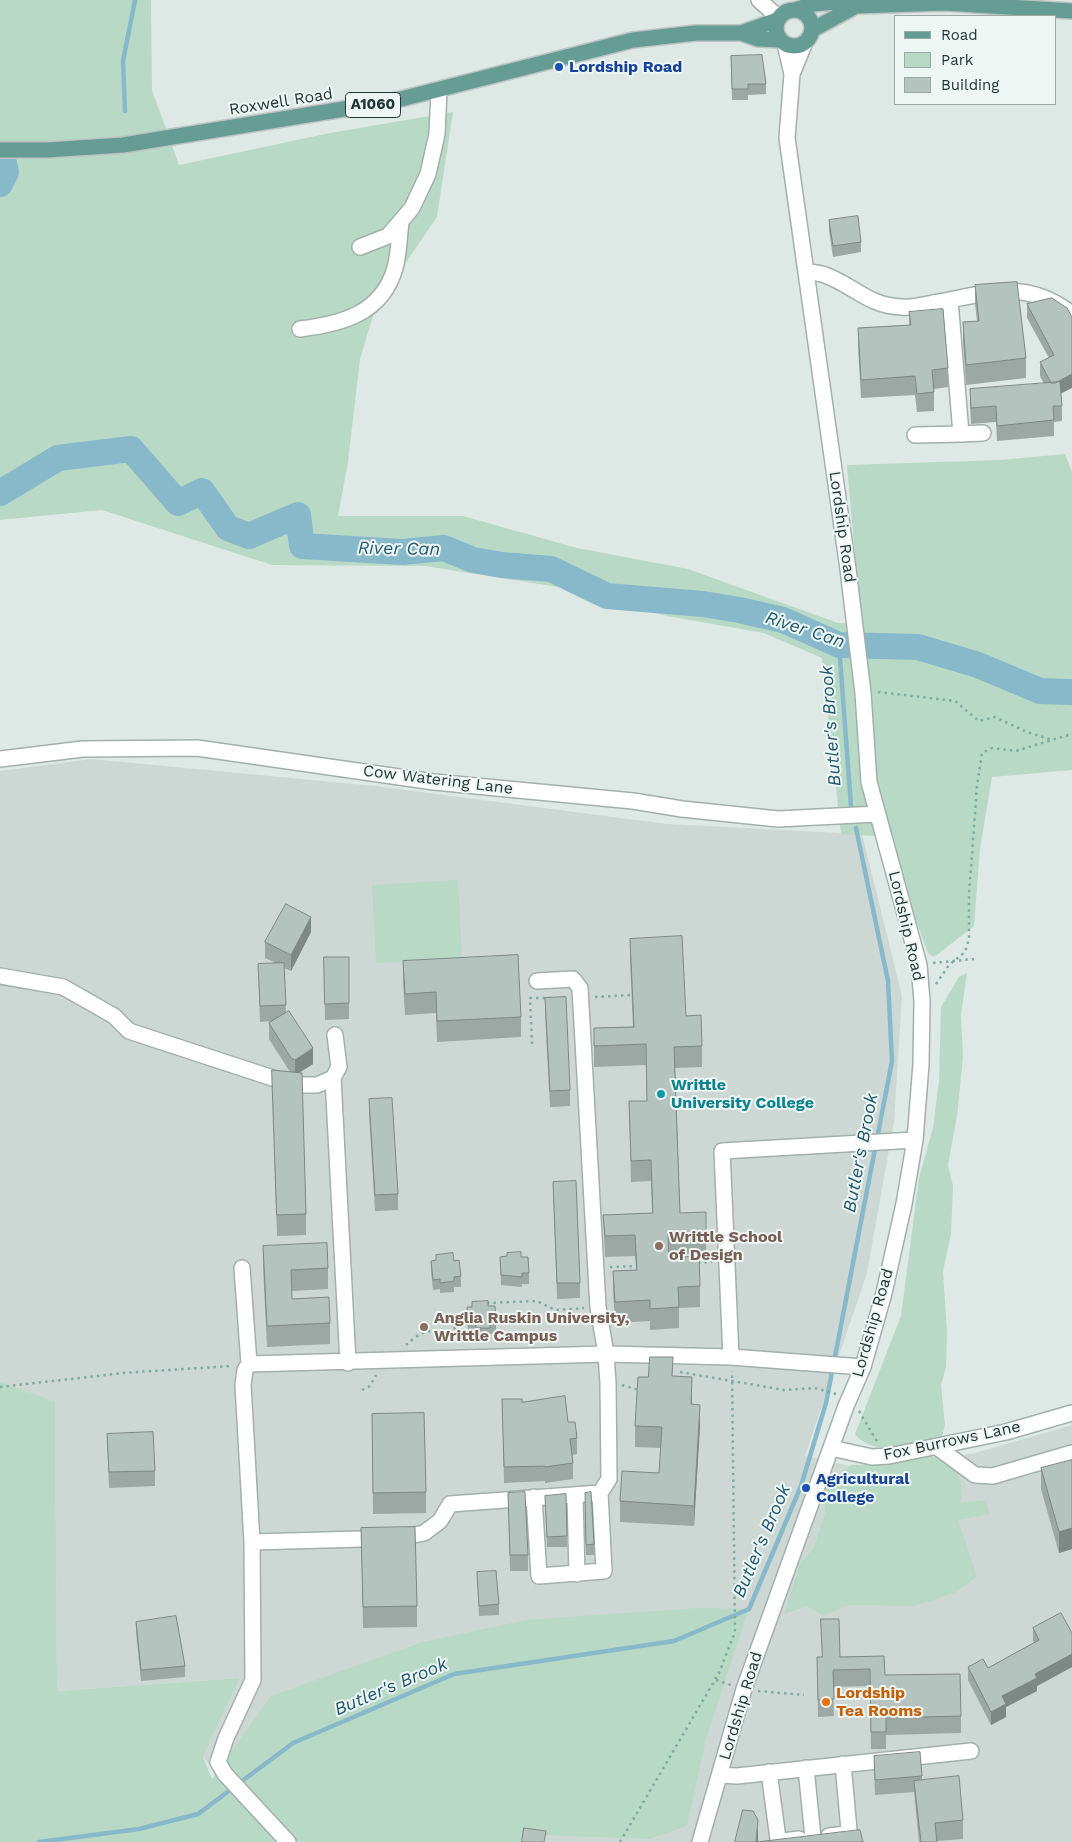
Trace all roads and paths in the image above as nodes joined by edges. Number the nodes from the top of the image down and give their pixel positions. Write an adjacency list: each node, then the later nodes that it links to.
1 (759, 0): 5 (street)
2 (856, 6): 3 (main road); 4 (main road); 7 (main road)
3 (795, 10): 5 (main road); 7 (main road)
4 (1072, 11)
5 (778, 19): 6 (main road, Roxwell Road / A1060); 8 (main road)
6 (741, 33): 8 (main road, Roxwell Road / A1060); 10 (main road, Roxwell Road / A1060)
7 (808, 36): 8 (main road); 9 (street, Lordship Road)
8 (782, 42): 9 (street, Lordship Road)
9 (792, 74): 14 (street, Lordship Road)
10 (439, 91): 11 (main road, Roxwell Road / A1060); 12 (street)
11 (0, 150)
12 (401, 221): 13 (street); 17 (street)
13 (360, 247)
14 (807, 271): 15 (street); 21 (street, Lordship Road)
15 (950, 300): 16 (street); 19 (street)
16 (1072, 314)
17 (300, 329)
18 (983, 433): 19 (street)
19 (961, 434): 20 (street)
20 (915, 435)
21 (863, 693): 23 (path); 25 (street, Lordship Road)
22 (1072, 734): 23 (path)
23 (1052, 740): 27 (path)
24 (0, 759): 25 (street, Cow Watering Lane)
25 (877, 814): 28 (street, Lordship Road)
26 (974, 959): 27 (path)
27 (954, 961): 28 (path); 31 (path)
28 (919, 965): 31 (street, Lordship Road)
29 (0, 976): 33 (street)
30 (536, 981): 37 (street)
31 (922, 1001): 34 (street, Lordship Road)
32 (335, 1035): 33 (street)
33 (333, 1078): 46 (street)
34 (915, 1140): 35 (street); 48 (street, Lordship Road)
35 (726, 1261): 36 (path); 44 (street)
36 (689, 1263)
37 (596, 1266): 38 (path); 41 (street)
38 (643, 1266)
39 (242, 1268): 47 (street)
40 (485, 1303): 41 (path)
41 (598, 1307): 43 (street)
42 (471, 1311): 45 (path)
43 (606, 1354): 44 (street); 45 (street); 51 (street)
44 (731, 1358): 48 (street); 50 (path)
45 (386, 1361): 46 (street); 54 (path)
46 (348, 1363): 47 (street)
47 (250, 1364): 53 (path); 65 (street)
48 (863, 1367): 59 (street, Lordship Road)
49 (679, 1372): 50 (path)
50 (733, 1381): 55 (path); 74 (path)
51 (608, 1383): 52 (path); 62 (street)
52 (642, 1386)
53 (0, 1387)
54 (362, 1390)
55 (833, 1394)
56 (859, 1410): 60 (path)
57 (1072, 1413): 58 (street, Fox Burrows Lane)
58 (938, 1447): 59 (street, Fox Burrows Lane); 61 (street)
59 (831, 1448): 71 (street, Lordship Road)
60 (881, 1448)
61 (1072, 1453)
62 (600, 1493): 63 (street); 66 (street)
63 (575, 1496): 64 (street); 66 (street)
64 (534, 1497): 65 (street); 66 (street)
65 (252, 1542): 73 (street)
66 (577, 1574)
67 (971, 1752): 68 (street)
68 (843, 1764): 69 (street); 72 (street)
69 (806, 1768): 70 (street); 72 (street)
70 (770, 1772): 71 (street); 72 (street)
71 (720, 1776): 75 (street, Lordship Road)
72 (813, 1838)
73 (288, 1842)
74 (620, 1842)
75 (700, 1842)

